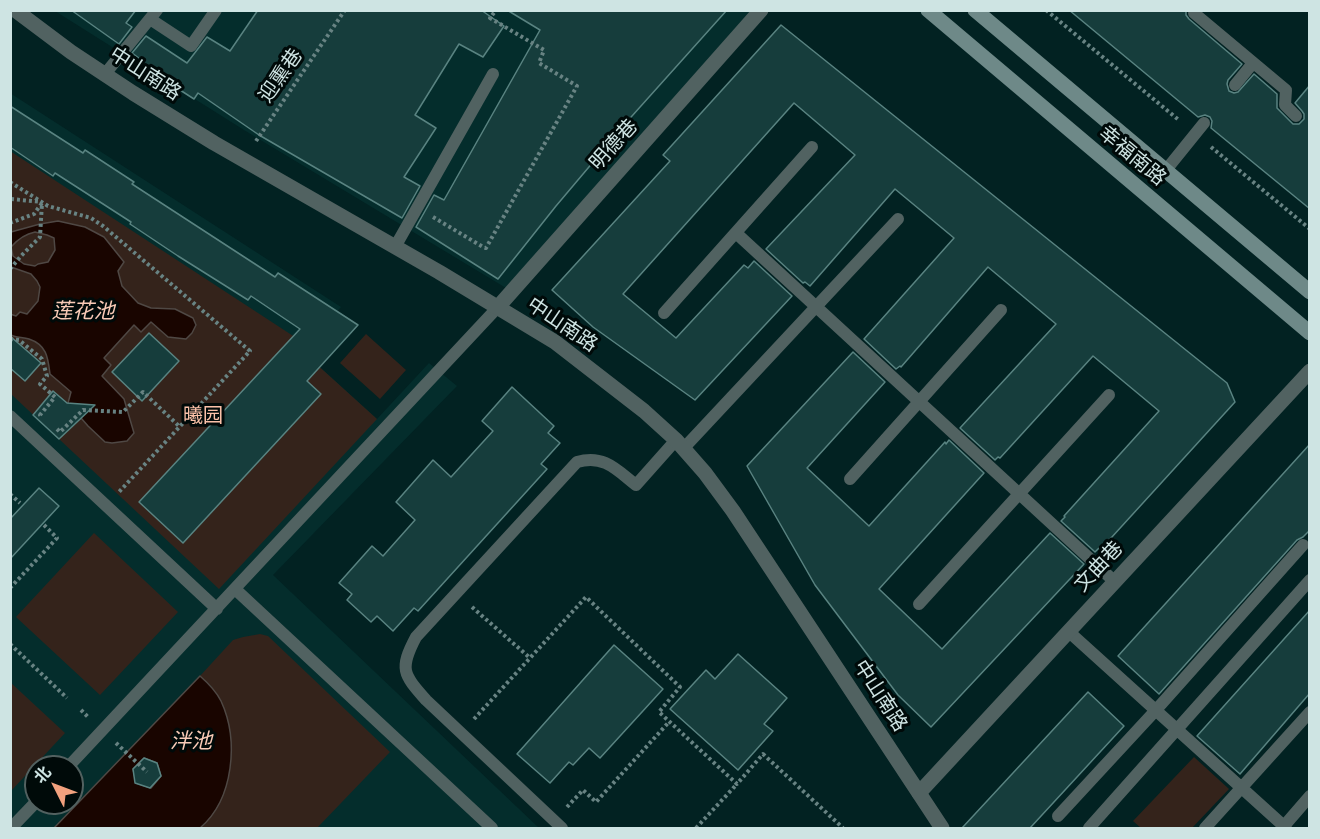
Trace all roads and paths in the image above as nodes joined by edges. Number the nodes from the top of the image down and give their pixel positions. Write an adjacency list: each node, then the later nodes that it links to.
1 (15, 10): 11 (street, 中山南路)
2 (216, 10): 9 (lane)
3 (345, 10): 17 (path, 迎熏巷)
4 (496, 10): 22 (path)
5 (760, 10): 29 (street, 明德巷)
6 (928, 10): 33 (main road, 幸福南路)
7 (975, 10): 18 (main road, 幸福南路)
8 (1194, 14): 10 (lane)
9 (153, 15): 11 (lane)
10 (1254, 63): 13 (lane); 14 (lane)
11 (105, 74): 17 (street, 中山南路)
12 (493, 74): 22 (lane)
13 (1235, 85)
14 (1296, 116)
15 (1204, 123): 18 (lane)
16 (812, 147): 25 (lane)
17 (244, 160): 26 (street, 中山南路)
18 (1166, 170): 28 (main road, 幸福南路)
19 (10, 182): 21 (path)
20 (11, 199): 21 (path)
21 (42, 202): 24 (path); 27 (path); 41 (path)
22 (417, 208): 26 (lane)
23 (898, 219): 30 (lane)
24 (10, 223)
25 (736, 233): 30 (lane); 32 (lane)
26 (395, 247): 29 (street, 中山南路)
27 (10, 269)
28 (1310, 292)
29 (498, 307): 42 (street, 中山南路); 53 (lane)
30 (816, 307): 37 (lane); 42 (lane)
31 (1001, 310): 37 (lane)
32 (664, 313)
33 (1310, 333)
34 (10, 339): 39 (path)
35 (1310, 370): 51 (street, 文曲巷)
36 (1109, 395): 45 (lane)
37 (919, 402): 43 (lane); 45 (lane)
38 (10, 416): 47 (lane)
39 (47, 420)
40 (53, 426): 41 (path)
41 (180, 427): 47 (path)
42 (680, 445): 54 (lane); 71 (street, 中山南路)
43 (850, 479)
44 (10, 494): 46 (path)
45 (1019, 494): 51 (lane); 55 (lane)
46 (20, 504)
47 (106, 506): 56 (lane)
48 (44, 525): 52 (path)
49 (1303, 545): 61 (lane)
50 (1310, 580): 64 (lane)
51 (1114, 581): 57 (street, 文曲巷)
52 (10, 588)
53 (235, 589): 56 (lane); 78 (lane)
54 (456, 592): 59 (path); 65 (lane)
55 (919, 604)
56 (217, 609): 67 (lane)
57 (1068, 631): 61 (lane); 71 (street, 文曲巷)
58 (10, 644): 60 (path)
59 (530, 658): 63 (path); 65 (path)
60 (67, 698)
61 (1156, 710): 64 (lane); 74 (lane)
62 (1310, 712): 70 (lane)
63 (669, 722): 69 (path); 75 (path)
64 (1177, 730): 70 (lane); 82 (lane)
65 (461, 733): 75 (lane)
66 (126, 753): 68 (path)
67 (80, 755)
68 (147, 772)
69 (737, 784): 79 (path); 80 (path)
70 (1242, 788): 76 (lane); 83 (lane)
71 (919, 793): 81 (street, 中山南路)
72 (1310, 796): 76 (lane)
73 (24, 814): 77 (lane)
74 (1058, 816)
75 (558, 825)
76 (1285, 827)
77 (11, 828)
78 (492, 828)
79 (696, 828)
80 (843, 828)
81 (942, 828)
82 (1089, 828)
83 (1205, 828)

